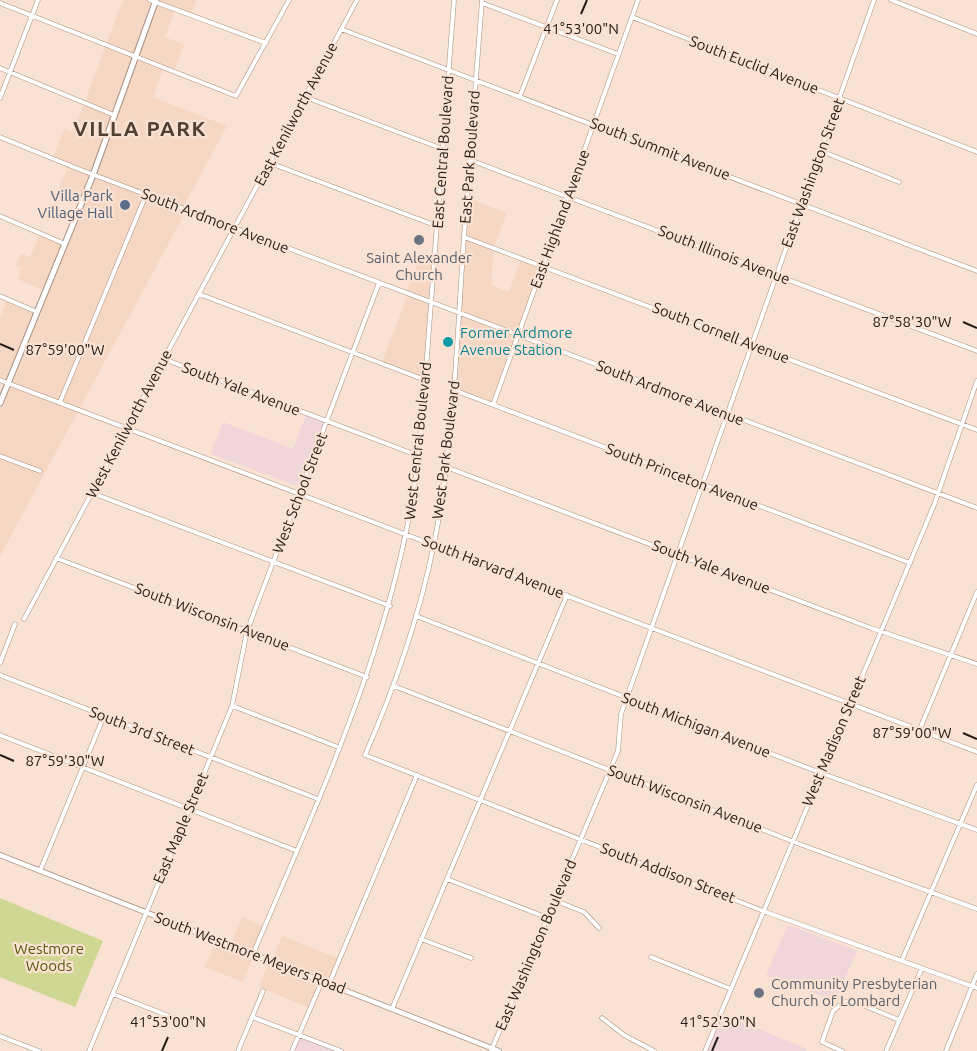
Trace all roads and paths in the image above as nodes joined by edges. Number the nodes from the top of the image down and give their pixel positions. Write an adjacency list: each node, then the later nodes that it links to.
1 (38, 0): 12 (street)
2 (289, 0): 17 (street)
3 (357, 0): 15 (street, East Kenilworth Avenue)
4 (454, 0): 21 (street, East Central Boulevard)
5 (557, 0): 14 (street)
6 (638, 0): 13 (street, East Highland Avenue)
7 (874, 0): 27 (street, East Washington Street)
8 (891, 0): 16 (street)
9 (154, 1): 17 (street); 19 (main road)
10 (482, 1): 14 (street); 23 (street, East Park Boulevard)
11 (0, 3): 12 (street)
12 (32, 16): 19 (street); 22 (street)
13 (632, 17): 18 (street, East Highland Avenue); 27 (street, South Euclid Avenue)
14 (547, 27): 18 (street); 24 (street)
15 (341, 29): 21 (street, South Summit Avenue); 25 (street, East Kenilworth Avenue)
16 (977, 34)
17 (266, 42): 19 (street)
18 (618, 54): 29 (street, East Highland Avenue)
19 (135, 58): 28 (main road)
20 (0, 68): 22 (street)
21 (449, 69): 23 (street, South Summit Avenue); 31 (street, East Central Boulevard)
22 (10, 72): 26 (street); 28 (street)
23 (476, 80): 24 (street, South Summit Avenue); 34 (street, East Park Boulevard)
24 (519, 96): 29 (street, South Summit Avenue)
25 (305, 97): 31 (street); 35 (street, East Kenilworth Avenue)
26 (0, 98)
27 (840, 99): 32 (street, East Washington Street); 33 (street, South Euclid Avenue)
28 (115, 115): 36 (main road)
29 (594, 124): 39 (street, East Highland Avenue); 40 (street, South Summit Avenue)
30 (0, 137): 36 (street, South Ardmore Avenue)
31 (443, 149): 42 (street, East Central Boulevard)
32 (821, 151): 37 (street); 40 (street, East Washington Street)
33 (977, 152)
34 (470, 160): 39 (street, South Illinois Avenue); 44 (street, East Park Boulevard)
35 (270, 163): 42 (street); 43 (street, East Kenilworth Avenue)
36 (93, 175): 38 (street, South Ardmore Avenue); 45 (main road)
37 (899, 182)
38 (146, 195): 43 (street, South Ardmore Avenue); 65 (street)
39 (567, 197): 46 (street, East Highland Avenue); 48 (street, South Illinois Avenue)
40 (802, 203): 47 (street, South Summit Avenue); 48 (street, East Washington Street)
41 (0, 216): 45 (street)
42 (437, 226): 52 (street, East Central Boulevard)
43 (234, 228): 49 (street, South Ardmore Avenue); 50 (street, West Kenilworth Avenue)
44 (464, 237): 46 (street, South Cornell Avenue); 54 (street, East Park Boulevard)
45 (65, 244): 53 (main road)
46 (543, 266): 55 (street, East Highland Avenue); 56 (street, South Cornell Avenue)
47 (977, 271)
48 (776, 275): 56 (street, East Washington Street); 57 (street, South Illinois Avenue)
49 (379, 283): 52 (street, South Ardmore Avenue); 58 (street, West School Street)
50 (199, 294): 58 (street); 59 (street, West Kenilworth Avenue)
51 (0, 296): 53 (street)
52 (431, 303): 54 (street, South Ardmore Avenue); 61 (street, West Central Boulevard)
53 (37, 312): 63 (main road)
54 (460, 314): 55 (street, South Ardmore Avenue); 64 (street, West Park Boulevard)
55 (518, 336): 67 (street, East Highland Avenue); 68 (street, South Ardmore Avenue)
56 (752, 345): 68 (street, East Washington Street); 70 (street, South Cornell Avenue)
57 (977, 351)
58 (353, 352): 61 (street); 69 (street, West School Street)
59 (164, 359): 69 (street, South Yale Avenue); 71 (street, West Kenilworth Avenue)
60 (0, 380): 63 (street, South Harvard Avenue)
61 (425, 380): 74 (street, West Central Boulevard)
62 (977, 381): 70 (street, West Madison Street)
63 (8, 382): 65 (street, South Harvard Avenue); 66 (main road)
64 (454, 390): 67 (street, South Princeton Avenue); 75 (street, West Park Boulevard)
65 (60, 402): 71 (street, South Harvard Avenue)
66 (0, 403)
67 (493, 405): 77 (street, South Princeton Avenue)
68 (727, 415): 77 (street, East Washington Street); 80 (street, South Ardmore Avenue)
69 (327, 421): 74 (street, South Yale Avenue); 79 (street, West School Street)
70 (962, 425): 72 (street, South Cornell Avenue); 80 (street, West Madison Street)
71 (127, 427): 78 (street, West Kenilworth Avenue); 79 (street, South Harvard Avenue)
72 (977, 430)
73 (0, 456): 76 (street)
74 (419, 456): 82 (street, West Central Boulevard)
75 (446, 466): 83 (street, West Park Boulevard); 84 (street, South Yale Avenue)
76 (40, 471)
77 (702, 484): 84 (street, East Washington Street); 87 (street, South Princeton Avenue)
78 (92, 493): 85 (street, West Kenilworth Avenue); 86 (street)
79 (300, 493): 82 (street, South Harvard Avenue); 86 (street, West School Street)
80 (937, 494): 81 (street, South Ardmore Avenue); 87 (street, West Madison Street)
81 (977, 508)
82 (407, 534): 83 (street, South Harvard Avenue); 90 (street, West Central Boulevard)
83 (434, 544): 89 (street, South Harvard Avenue); 91 (street, West Park Boulevard)
84 (678, 554): 94 (street, East Washington Street); 96 (street, South Yale Avenue)
85 (57, 558): 92 (street, West Kenilworth Avenue); 95 (street, South Wisconsin Avenue)
86 (274, 562): 90 (street); 95 (street, West School Street)
87 (910, 563): 96 (street, West Madison Street)
88 (977, 592): 97 (street)
89 (567, 595): 94 (street, South Harvard Avenue); 99 (street)
90 (390, 606): 102 (street, West Central Boulevard)
91 (416, 616): 99 (street, South Michigan Avenue); 103 (street, West Park Boulevard)
92 (24, 619)
93 (15, 624): 98 (street)
94 (651, 628): 104 (street, East Washington Boulevard); 105 (street, South Harvard Avenue)
95 (247, 631): 102 (street, South Wisconsin Avenue); 106 (street, West School Street)
96 (881, 631): 97 (street, South Yale Avenue); 105 (street, West Madison Street)
97 (950, 656): 100 (street, South Yale Avenue); 109 (street)
98 (0, 663)
99 (538, 663): 104 (street, South Michigan Avenue); 108 (street)
100 (977, 664)
101 (0, 675): 107 (street, South 3rd Street)
102 (367, 677): 111 (street, West Central Boulevard)
103 (393, 686): 108 (street, South Wisconsin Avenue); 113 (street, West Park Boulevard)
104 (627, 698): 116 (street, East Washington Boulevard); 117 (street, South Michigan Avenue)
105 (850, 705): 109 (street, South Harvard Avenue); 117 (street, West Madison Street)
106 (232, 706): 111 (street); 114 (street, East Maple Street)
107 (104, 716): 114 (street, South 3rd Street); 115 (street)
108 (509, 731): 116 (street, South Wisconsin Avenue); 121 (street)
109 (919, 731): 112 (street, South Harvard Avenue)
110 (0, 735): 115 (street)
111 (338, 747): 120 (street, West Central Boulevard)
112 (977, 752)
113 (365, 755): 118 (street, South Addison Street)
114 (211, 758): 120 (street, South 3rd Street); 122 (street, East Maple Street)
115 (83, 767): 122 (street); 129 (street)
116 (610, 770): 125 (street, East Washington Boulevard); 126 (street, South Wisconsin Avenue)
117 (821, 773): 123 (street, South Michigan Avenue); 126 (street, West Madison Street)
118 (417, 775): 121 (street, South Addison Street); 146 (street)
119 (977, 785): 123 (street)
120 (318, 799): 127 (street, West Central Boulevard)
121 (480, 800): 125 (street, South Addison Street); 130 (street)
122 (189, 809): 127 (street); 135 (street, East Maple Street)
123 (960, 824): 124 (street, South Michigan Avenue); 131 (street)
124 (977, 830)
125 (581, 839): 132 (street, East Washington Boulevard); 134 (street, South Addison Street)
126 (792, 841): 131 (street, South Wisconsin Avenue); 134 (street, West Madison Street)
127 (297, 851): 139 (street, West Central Boulevard)
128 (0, 855): 129 (street, South Westmore Meyers Road)
129 (40, 871): 135 (street, South Westmore Meyers Road)
130 (447, 879): 136 (street); 138 (street)
131 (931, 892): 133 (street, South Wisconsin Avenue); 142 (street)
132 (556, 901): 136 (street, East Washington Boulevard); 137 (street)
133 (977, 909)
134 (764, 910): 142 (street, South Addison Street); 148 (street, West Madison Street)
135 (145, 912): 139 (street, South Westmore Meyers Road); 150 (street, East Maple Street)
136 (548, 918): 158 (street, East Washington Boulevard)
137 (599, 928)
138 (421, 939): 141 (street); 151 (street)
139 (253, 954): 145 (street, South Westmore Meyers Road)
140 (651, 957): 148 (street)
141 (471, 958)
142 (902, 960): 143 (street, South Addison Street)
143 (922, 968): 147 (street, South Addison Street); 155 (street)
144 (977, 974): 147 (street)
145 (322, 981): 146 (street, South Westmore Meyers Road); 156 (street)
146 (330, 984): 151 (street, South Westmore Meyers Road)
147 (974, 987): 170 (street)
148 (731, 989): 167 (street, West Madison Street)
149 (263, 991): 152 (street)
150 (113, 994): 154 (street); 161 (street, East Maple Street)
151 (392, 1009): 158 (street, South Westmore Meyers Road)
152 (252, 1017): 156 (street); 162 (street)
153 (602, 1018): 166 (street)
154 (179, 1020)
155 (899, 1020): 159 (street); 169 (street)
156 (299, 1035): 163 (street); 164 (street)
157 (0, 1036): 160 (street)
158 (492, 1050): 165 (street, South Westmore Meyers Road)
159 (836, 1050): 168 (street)
160 (39, 1051)
161 (89, 1051)
162 (238, 1051)
163 (292, 1051)
164 (341, 1051)
165 (499, 1051)
166 (654, 1051)
167 (705, 1051)
168 (842, 1051)
169 (886, 1051)
170 (946, 1051)

